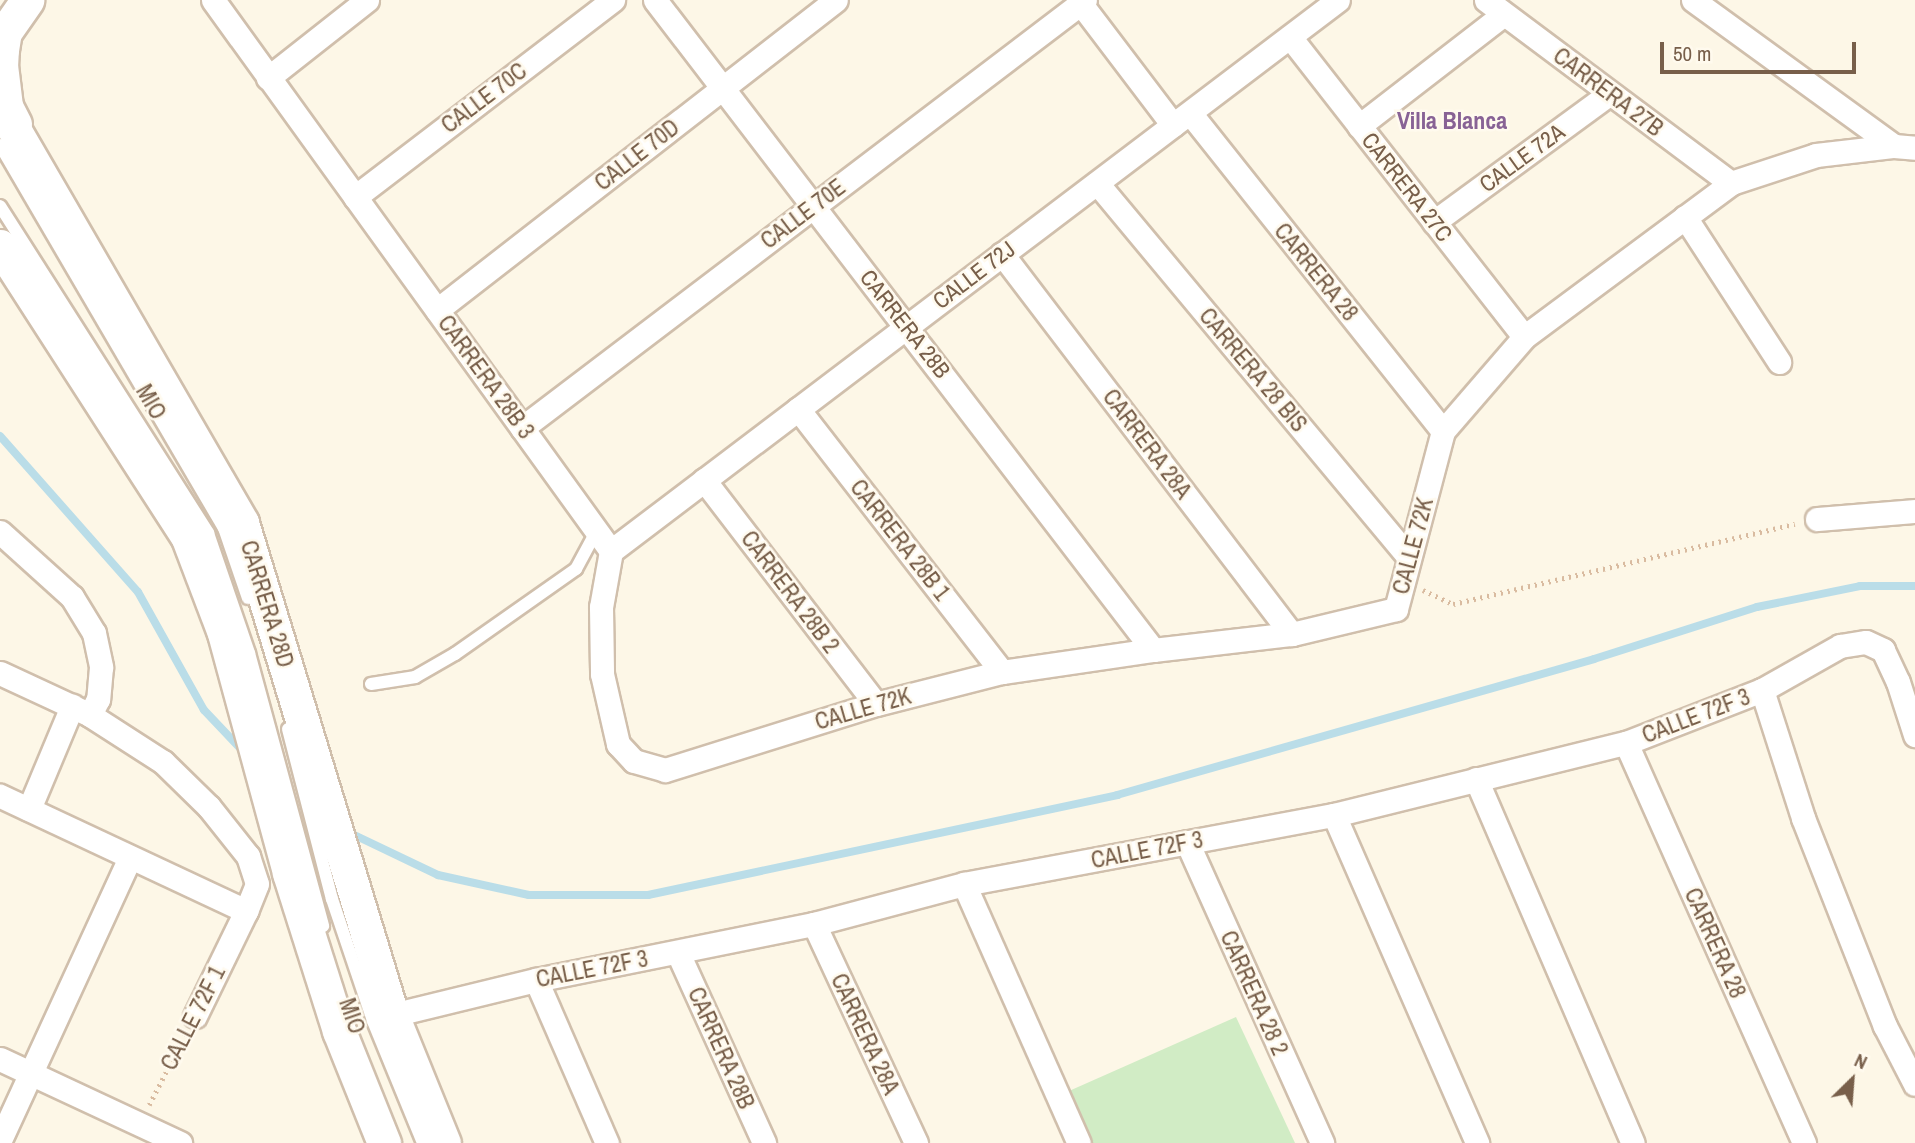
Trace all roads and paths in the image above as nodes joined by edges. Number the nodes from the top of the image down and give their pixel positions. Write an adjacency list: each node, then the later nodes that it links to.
1 (27, 0): 19 (street)
2 (213, 0): 13 (street, CARRERA 28B 3)
3 (367, 0): 13 (street)
4 (613, 0): 23 (street, CALLE 70C)
5 (655, 0): 14 (street, CARRERA 28B)
6 (836, 0): 14 (street, CALLE 70D)
7 (1338, 0): 12 (street, CALLE 72J)
8 (1486, 0): 11 (street, CARRERA 27B)
9 (1693, 0): 20 (street)
10 (1081, 1): 17 (street, CARRERA 28); 25 (street, CALLE 70E)
11 (1504, 14): 15 (street, CARRERA 27B); 18 (street)
12 (1290, 37): 17 (street, CALLE 72J); 18 (street, CARRERA 27C)
13 (268, 78): 23 (street, CARRERA 28B 3)
14 (723, 88): 25 (street, CARRERA 28B); 30 (street, CALLE 70D)
15 (1609, 94): 22 (street, CARRERA 27B); 27 (street, CALLE 72A)
16 (0, 104): 19 (street, CARRERA 28D)
17 (1182, 119): 21 (street, CALLE 72J); 36 (street, CARRERA 28)
18 (1359, 126): 27 (street, CARRERA 27C)
19 (12, 143): 45 (lane, MIO); 55 (street, CARRERA 28D)
20 (1905, 147): 22 (street, CALLE 72K)
21 (1097, 183): 29 (street, CALLE 72J); 43 (street, CARRERA 28 BIS)
22 (1731, 183): 26 (street, CALLE 72K)
23 (355, 197): 30 (street, CARRERA 28B 3)
24 (0, 206): 47 (lane, MIO)
25 (814, 206): 31 (street, CARRERA 28B); 35 (street, CALLE 70E)
26 (1685, 217): 32 (street, CALLE 72K); 33 (street)
27 (1434, 222): 32 (street, CARRERA 27C)
28 (0, 246): 47 (street)
29 (1002, 254): 31 (street, CALLE 72J); 46 (street, CARRERA 28A)
30 (437, 310): 35 (street, CARRERA 28B 3)
31 (908, 326): 34 (street, CALLE 72J); 48 (street, CARRERA 28B)
32 (1524, 337): 36 (street, CALLE 72K)
33 (1779, 362)
34 (798, 408): 37 (street, CALLE 72J); 50 (street, CARRERA 28B 1)
35 (522, 428): 40 (street, CARRERA 28B 3)
36 (1443, 431): 43 (street, CALLE 72K)
37 (704, 480): 42 (street, CALLE 72J); 56 (street, CARRERA 28B 2)
38 (1915, 511): 39 (street)
39 (1817, 519): 44 (path)
40 (597, 530): 42 (street, CARRERA 28B 3); 52 (lane)
41 (0, 532): 57 (street)
42 (611, 551): 56 (street, CALLE 72K)
43 (1409, 557): 44 (street, CALLE 72K)
44 (1404, 581): 46 (street, CALLE 72K)
45 (251, 607)
46 (1292, 634): 48 (street, CALLE 72K)
47 (237, 643): 66 (street)
48 (1153, 650): 50 (street, CALLE 72K)
49 (269, 660): 55 (lane)
50 (1002, 672): 56 (street, CALLE 72K)
51 (0, 673): 57 (street, CALLE 72F 1)
52 (371, 684)
53 (1907, 689): 54 (street, CALLE 72F 3); 58 (street)
54 (1762, 690): 59 (street, CALLE 72F 3); 77 (street)
55 (282, 691): 73 (street, CARRERA 28D); 82 (lane, MIO)
56 (876, 704)
57 (81, 711): 62 (street); 68 (street, CALLE 72F 1)
58 (1915, 735)
59 (1626, 743): 60 (street, CALLE 72F 3); 91 (street, CARRERA 28)
60 (1476, 779): 63 (street, CALLE 72F 3); 90 (street)
61 (0, 796): 62 (street)
62 (29, 809): 65 (street)
63 (1334, 815): 64 (street, CALLE 72F 3); 89 (street)
64 (1187, 842): 67 (street, CALLE 72F 3); 88 (street, CARRERA 28 2)
65 (130, 858): 68 (street); 76 (street)
66 (300, 880): 70 (lane); 81 (street)
67 (964, 884): 69 (street, CALLE 72F 3); 87 (street)
68 (246, 911): 74 (street, CALLE 72F 1)
69 (814, 924): 71 (street, CALLE 72F 3); 86 (street, CARRERA 28A)
70 (327, 937)
71 (678, 953): 72 (street, CALLE 72F 3); 85 (street, CARRERA 28B)
72 (536, 980): 73 (street, CALLE 72F 3); 84 (street)
73 (392, 1015): 83 (street, CARRERA 28D)
74 (195, 1016): 78 (path, CALLE 72F 1)
75 (0, 1059): 76 (street)
76 (30, 1073): 78 (street); 79 (street)
77 (1915, 1084)
78 (139, 1124): 80 (street)
79 (0, 1140)
80 (178, 1143)
81 (384, 1143)
82 (423, 1143)
83 (444, 1143)
84 (607, 1143)
85 (764, 1143)
86 (916, 1143)
87 (1079, 1143)
88 (1322, 1143)
89 (1477, 1143)
90 (1633, 1143)
91 (1804, 1143)

